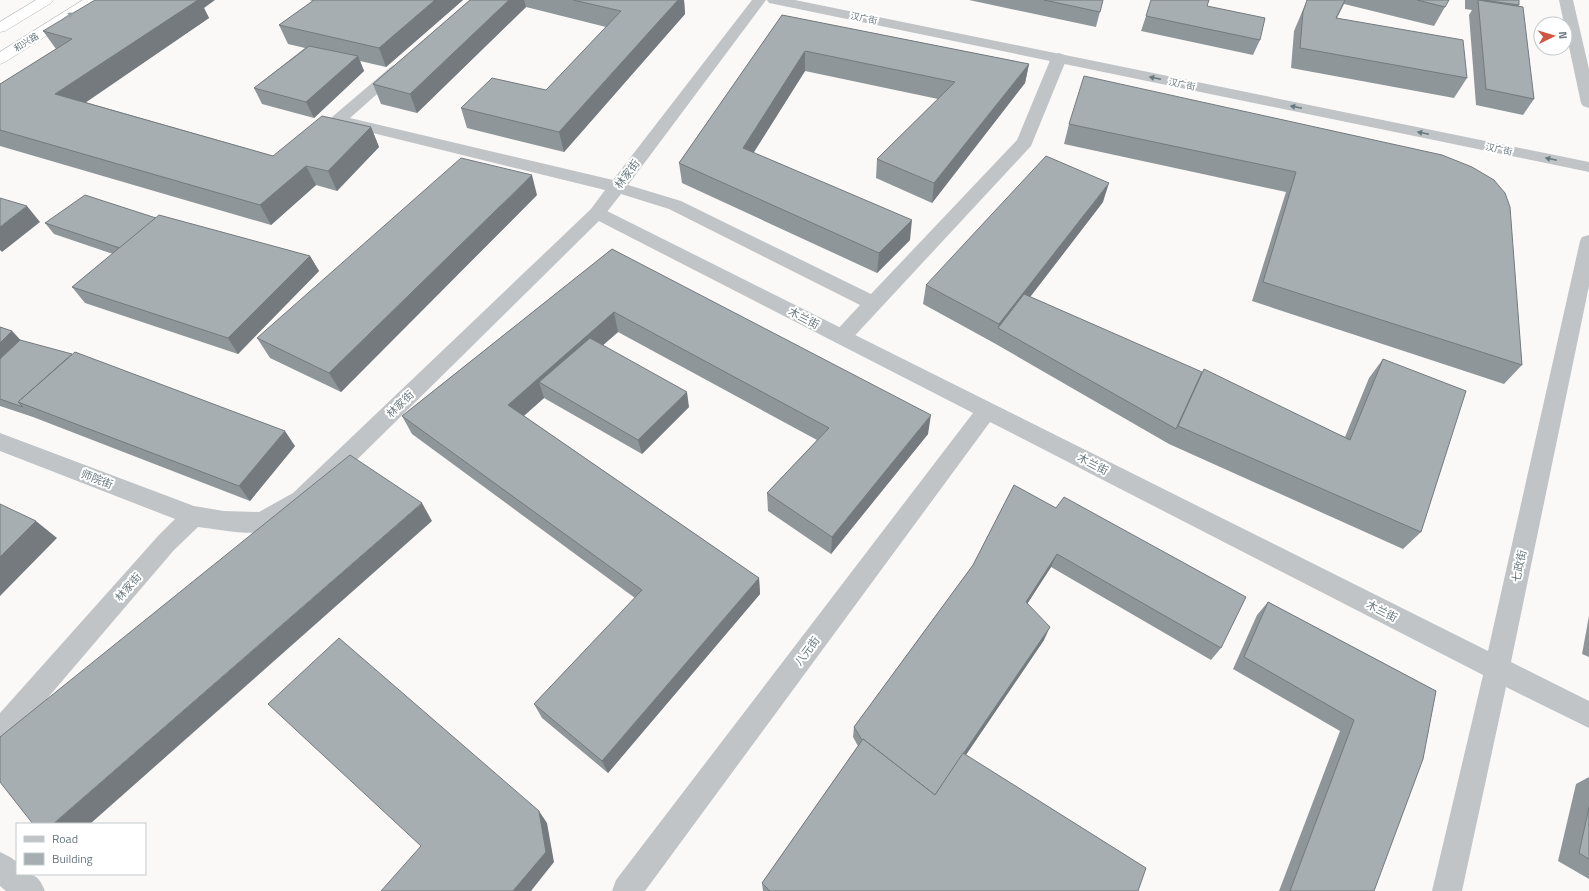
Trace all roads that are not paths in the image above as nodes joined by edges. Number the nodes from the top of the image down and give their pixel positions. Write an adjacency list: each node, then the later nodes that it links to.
1 (46, 0): 6 (highway)
2 (93, 0): 9 (highway, 和兴路, one-way to 2)
3 (759, 0): 12 (street, 林家街)
4 (774, 0): 8 (street, 汉广街)
5 (1566, 0): 10 (street)
6 (0, 28)
7 (410, 57): 12 (street)
8 (1059, 58): 11 (street, 汉广街, one-way to 8); 15 (street)
9 (0, 59)
10 (1589, 103)
11 (1589, 167)
12 (617, 187): 13 (street, 林家街); 15 (street)
13 (597, 213): 16 (street, 木兰街); 19 (street, 林家街)
14 (1589, 240): 20 (street, 七政街)
15 (873, 303): 16 (street)
16 (842, 337): 17 (street, 木兰街)
17 (987, 410): 20 (street, 木兰街); 25 (street, 八元街)
18 (0, 442): 19 (street, 师院街)
19 (193, 516): 22 (street, 林家街)
20 (1498, 669): 21 (street, 木兰街); 26 (street, 七政街)
21 (1589, 715)
22 (0, 733)
23 (0, 867): 24 (street)
24 (30, 891)
25 (627, 891)
26 (1447, 891)

